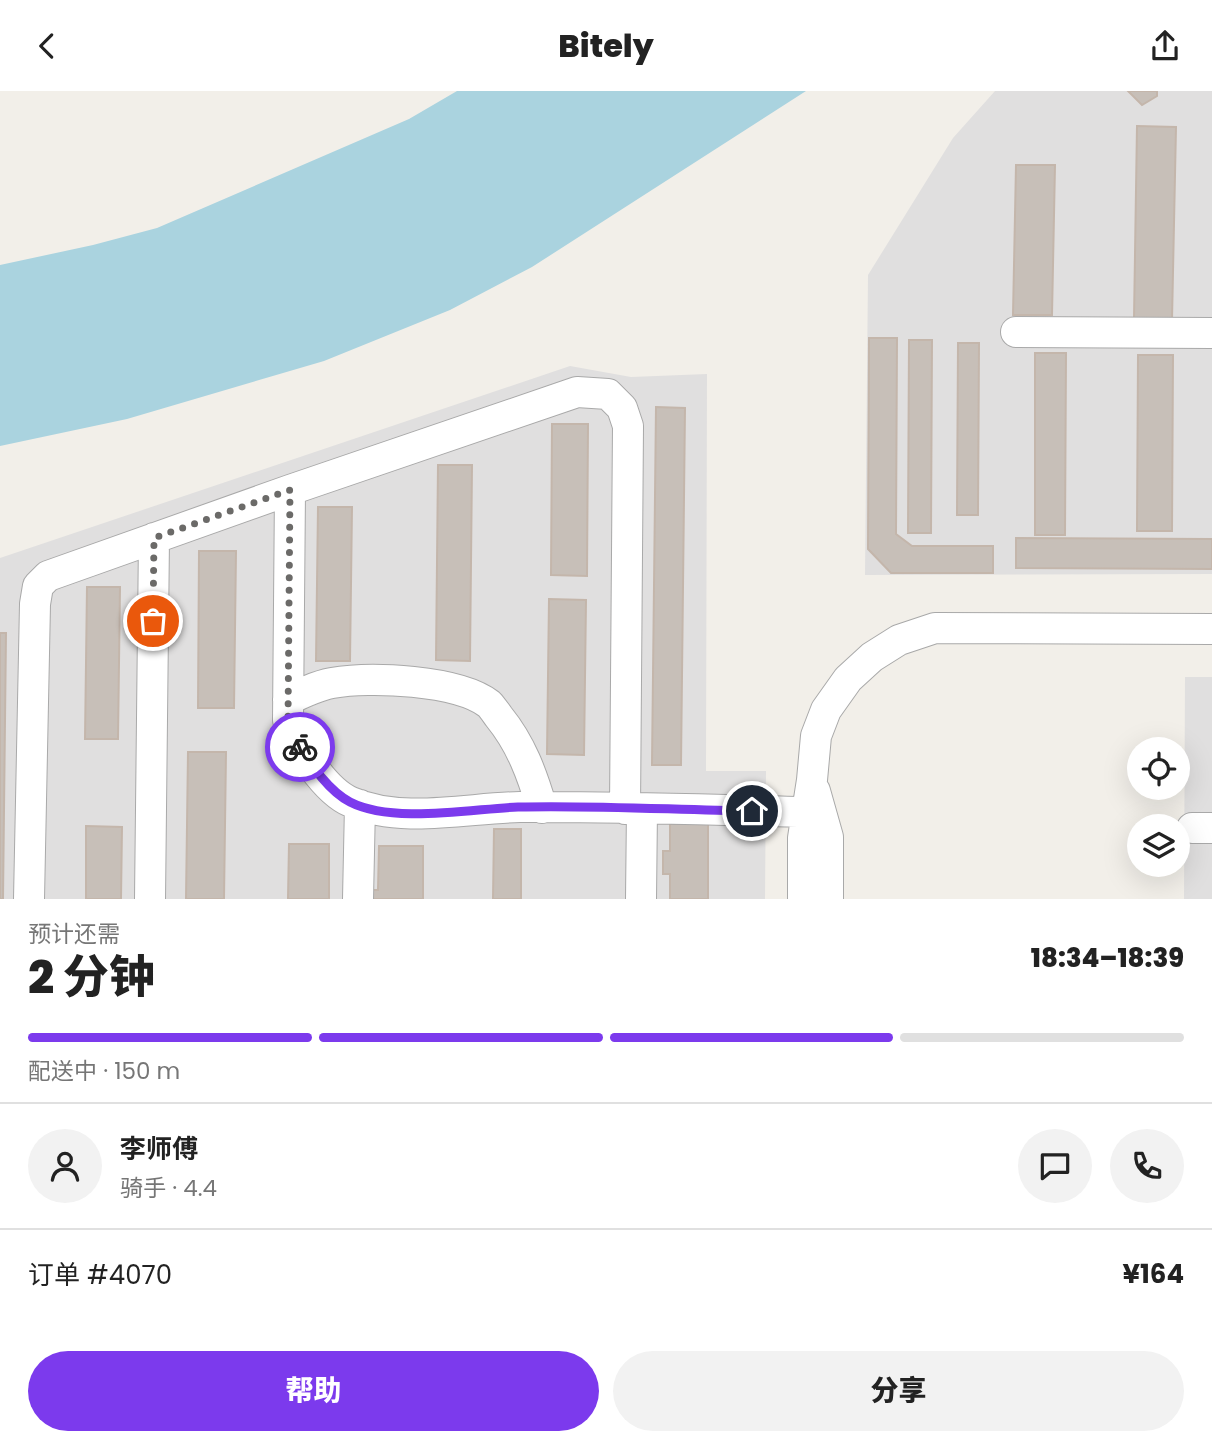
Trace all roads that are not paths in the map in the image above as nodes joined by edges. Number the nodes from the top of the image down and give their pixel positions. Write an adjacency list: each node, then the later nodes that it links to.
1 (1016, 332): 2 (street)
2 (1212, 333)
3 (290, 490): 4 (street); 6 (street); 10 (street)
4 (154, 538): 12 (street); 13 (street)
5 (1212, 629): 7 (street)
6 (288, 700): 8 (street); 9 (street)
7 (812, 780): 11 (street); 17 (street)
8 (360, 805): 9 (street); 14 (street)
9 (542, 808): 10 (street)
10 (634, 809): 11 (street); 15 (street)
11 (807, 812): 16 (street)
12 (29, 899)
13 (150, 899)
14 (358, 899)
15 (641, 899)
16 (803, 899)
17 (828, 899)

